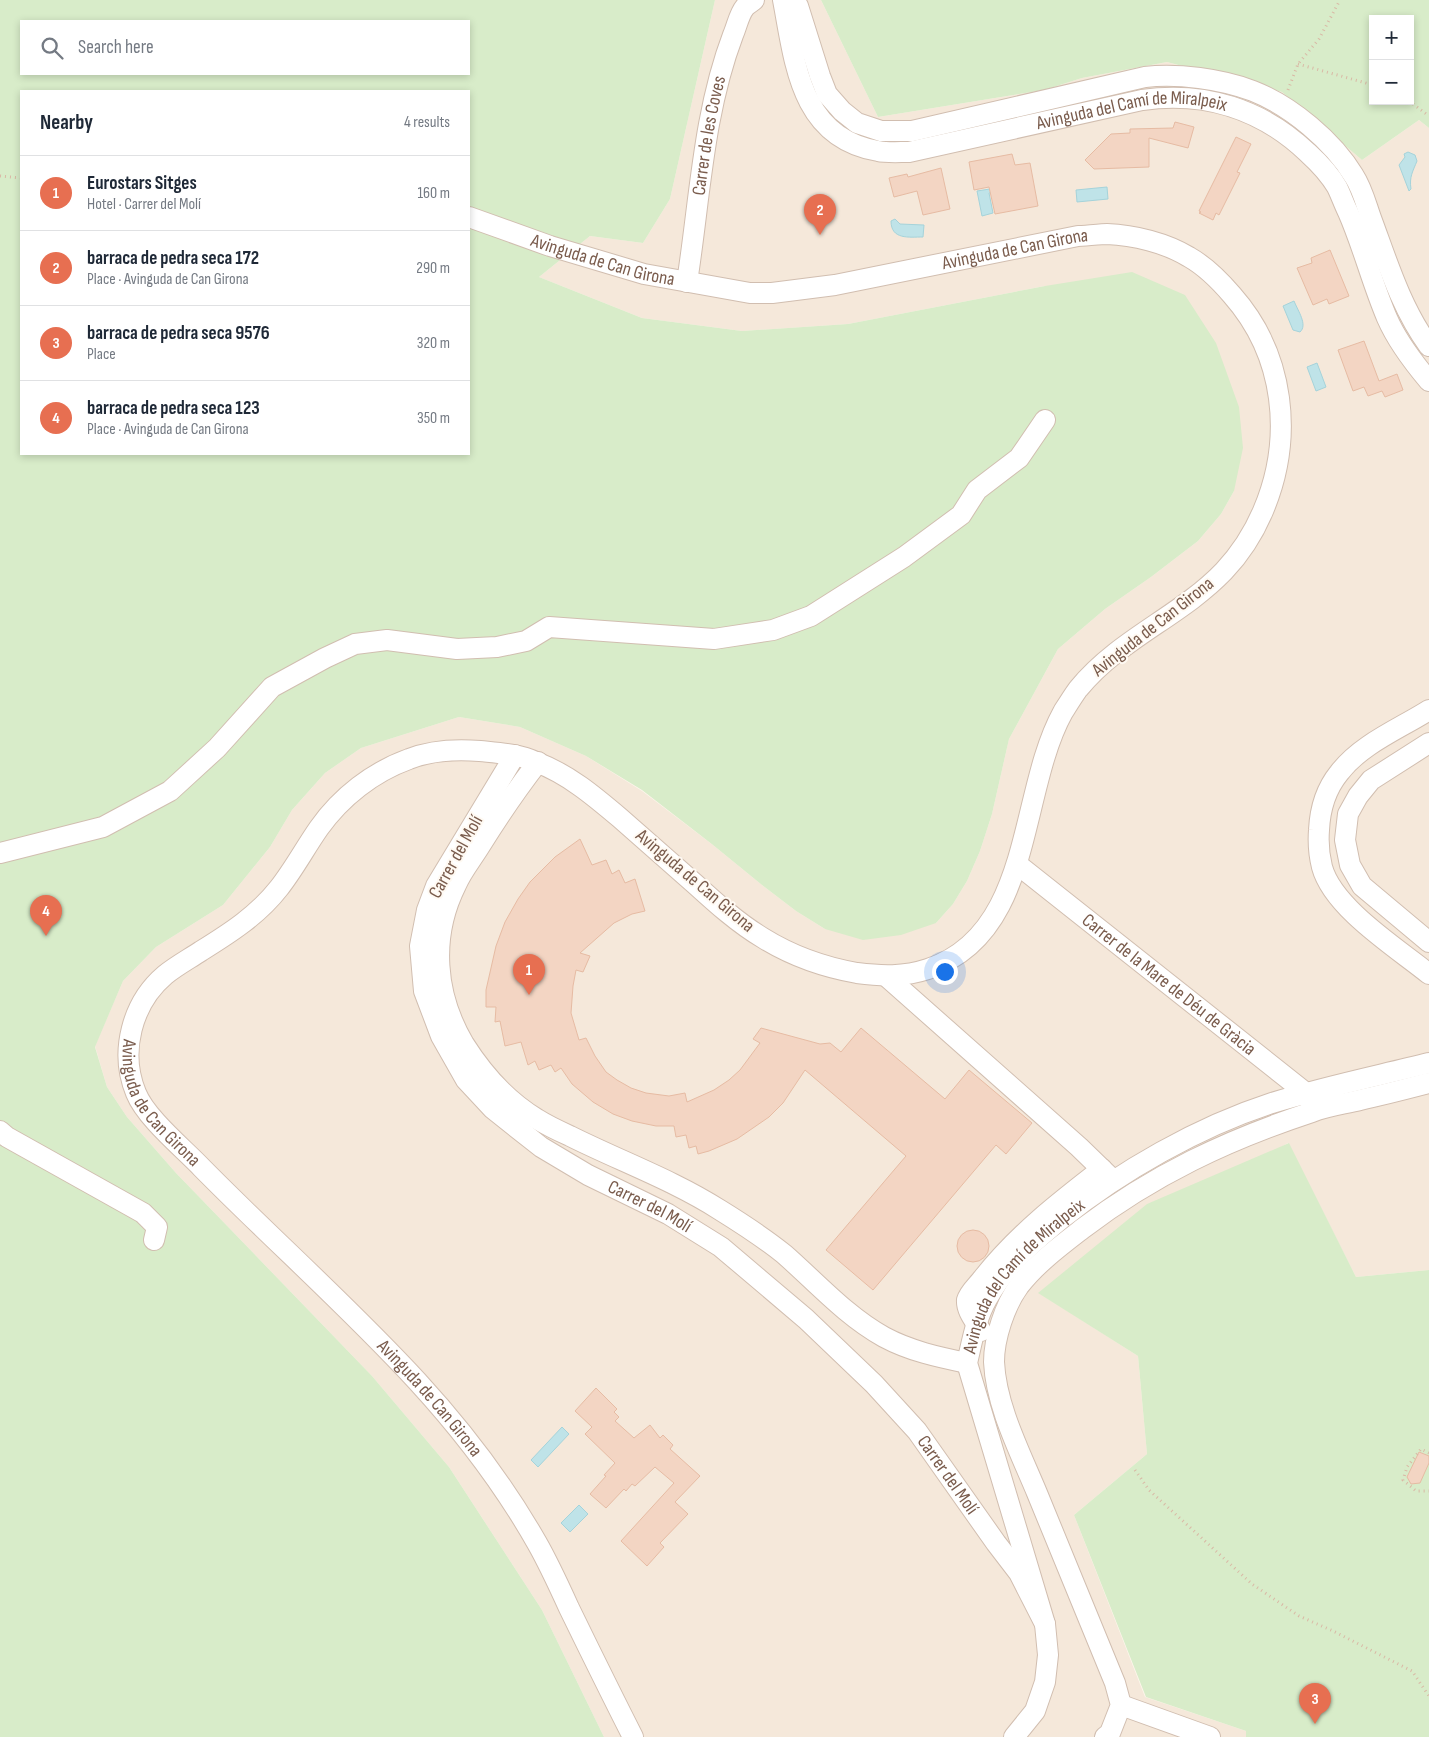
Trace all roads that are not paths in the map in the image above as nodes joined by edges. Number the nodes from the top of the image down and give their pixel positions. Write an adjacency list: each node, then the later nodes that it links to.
1 (754, 0): 5 (street, Carrer de les Coves)
2 (783, 0): 7 (street, Avinguda del Camí de Miralpeix)
3 (788, 0): 6 (street, Avinguda del Camí de Miralpeix)
4 (470, 217): 5 (street, Avinguda de Can Girona)
5 (687, 282): 14 (street, Avinguda de Can Girona)
6 (1429, 346)
7 (1429, 381)
8 (1045, 420): 13 (street)
9 (1429, 710): 16 (street)
10 (1429, 744): 15 (street)
11 (515, 755): 12 (street, Avinguda de Can Girona); 27 (street, Carrer del Molí); 30 (street, Avinguda de Can Girona)
12 (538, 762): 17 (street, Avinguda de Can Girona); 26 (street, Carrer del Molí)
13 (0, 853)
14 (1016, 864): 17 (street, Avinguda de Can Girona); 20 (street, Carrer de la Mare de Déu de Gràcia)
15 (1429, 942)
16 (1429, 974)
17 (886, 976): 22 (street)
18 (1429, 1063): 20 (street, Avinguda del Camí de Miralpeix)
19 (1429, 1083): 20 (street, Avinguda del Camí de Miralpeix)
20 (1311, 1102): 22 (street, Avinguda del Camí de Miralpeix); 25 (street, Avinguda del Camí de Miralpeix)
21 (0, 1132): 23 (street)
22 (1108, 1175): 24 (street, Avinguda del Camí de Miralpeix); 24 (street)
23 (154, 1240)
24 (977, 1324): 25 (street); 26 (street, Avinguda del Camí de Miralpeix)
25 (994, 1360): 28 (street, Avinguda del Camí de Miralpeix)
26 (967, 1363): 27 (street, Avinguda del Camí de Miralpeix)
27 (1046, 1624): 31 (street, Avinguda del Camí de Miralpeix)
28 (1121, 1705): 29 (street); 32 (street)
29 (1112, 1736)
30 (633, 1737)
31 (1014, 1737)
32 (1210, 1737)

